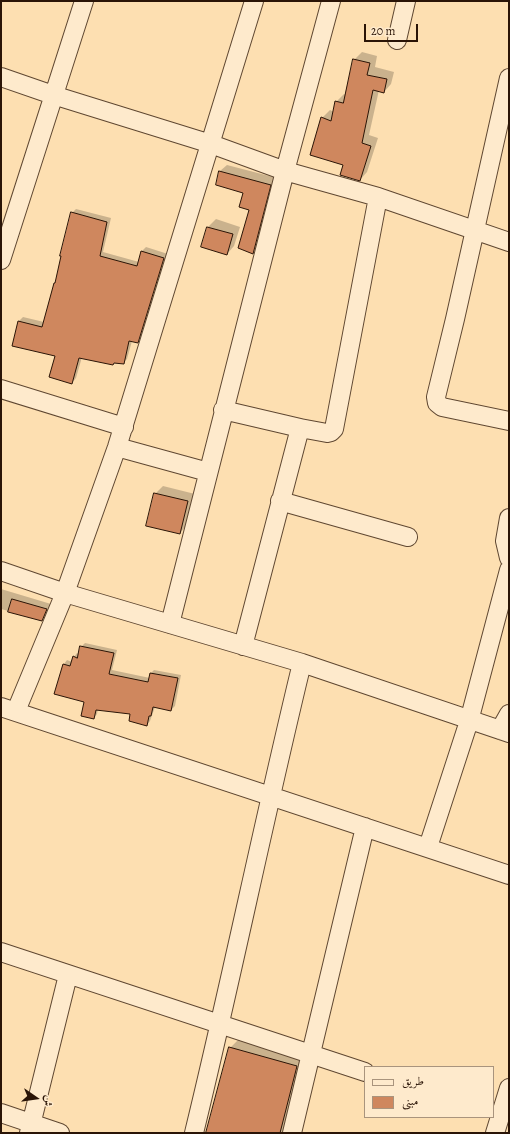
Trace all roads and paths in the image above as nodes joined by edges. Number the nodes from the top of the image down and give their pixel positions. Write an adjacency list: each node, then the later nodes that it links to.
1 (84, 1): 8 (street)
2 (254, 1): 10 (street)
3 (331, 1): 11 (street)
4 (406, 1): 5 (street)
5 (397, 40)
6 (1, 77): 8 (street)
7 (509, 78): 9 (street)
8 (53, 95): 10 (street); 15 (street)
9 (502, 133): 13 (street)
10 (210, 144): 11 (street); 19 (street)
11 (285, 171): 12 (street); 17 (street)
12 (378, 196): 13 (street); 20 (street)
13 (474, 230): 14 (street); 18 (street)
14 (509, 242)
15 (1, 260)
16 (1, 389): 19 (street)
17 (223, 410): 20 (street); 22 (street)
18 (509, 421)
19 (124, 427): 21 (street)
20 (300, 428): 23 (street)
21 (117, 447): 22 (street); 29 (street)
22 (208, 472): 30 (street)
23 (280, 502): 25 (street); 31 (street)
24 (509, 518): 26 (street)
25 (408, 537)
26 (509, 558)
27 (509, 570): 35 (street)
28 (1, 571): 29 (street)
29 (65, 593): 30 (street); 33 (street)
30 (170, 624): 31 (street)
31 (243, 646): 32 (street)
32 (302, 663): 35 (street); 37 (street)
33 (9, 709): 37 (street)
34 (509, 714): 36 (street)
35 (469, 721): 36 (street); 39 (street)
36 (505, 732)
37 (270, 795): 38 (street); 43 (street)
38 (365, 827): 39 (street); 44 (street)
39 (428, 847): 40 (street)
40 (509, 875)
41 (1, 952): 42 (street)
42 (68, 974): 43 (street); 49 (street)
43 (220, 1025): 44 (street); 51 (street)
44 (312, 1054): 45 (street); 52 (street)
45 (364, 1072)
46 (509, 1088): 48 (street)
47 (1, 1113): 49 (street)
48 (499, 1121)
49 (30, 1128): 50 (street)
50 (60, 1133)
51 (194, 1133)
52 (292, 1133)

